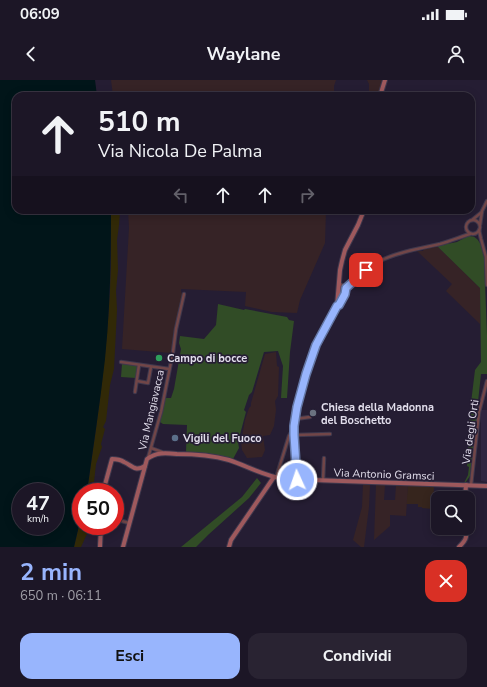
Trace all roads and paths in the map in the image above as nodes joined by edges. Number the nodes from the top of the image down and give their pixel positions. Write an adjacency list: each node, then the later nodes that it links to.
1 (384, 80): 2 (main road)
2 (382, 92)
3 (487, 201): 4 (street)
4 (482, 212): 6 (street); 7 (street)
5 (362, 214): 14 (main road)
6 (471, 220): 7 (street); 8 (street)
7 (480, 226): 9 (street)
8 (466, 229): 10 (street); 12 (street)
9 (479, 230): 11 (street); 13 (street)
10 (470, 234): 11 (street); 12 (street)
11 (474, 234): 13 (street)
12 (460, 237): 16 (street)
13 (481, 239): 15 (street)
14 (339, 283): 16 (street); 18 (main road)
15 (487, 285)
16 (346, 288): 18 (street)
17 (184, 294): 22 (street, Via Mangiavacca)
18 (337, 306): 27 (main road)
19 (121, 362): 20 (street)
20 (139, 365): 21 (street); 23 (street)
21 (151, 367): 22 (street); 23 (street)
22 (169, 369): 31 (street, Via Mangiavacca)
23 (137, 381): 25 (street)
24 (487, 381): 41 (street, Via degli Orti)
25 (135, 392)
26 (310, 417): 27 (street)
27 (296, 419): 28 (main road)
28 (294, 426): 30 (main road); 36 (street)
29 (330, 434): 30 (street)
30 (294, 435): 37 (main road)
31 (151, 448): 32 (street, Via Antonio Gramsci); 34 (street, Via Mangiavacca)
32 (165, 453): 34 (main road, Via Antonio Gramsci); 36 (main road, Via Antonio Gramsci)
33 (324, 458): 38 (street)
34 (147, 459): 35 (main road)
35 (145, 465): 39 (main road); 45 (main road)
36 (276, 476): 37 (main road, Via Antonio Gramsci); 50 (main road)
37 (297, 480): 38 (main road, Via Antonio Gramsci)
38 (323, 481): 40 (main road, Via Antonio Gramsci)
39 (105, 483)
40 (466, 485): 41 (main road, Via Antonio Gramsci); 43 (main road)
41 (471, 485): 42 (main road, Via Antonio Gramsci)
42 (487, 486)
43 (466, 491)
44 (124, 522): 45 (street)
45 (129, 523): 49 (main road)
46 (101, 535): 48 (main road)
47 (467, 535): 51 (main road)
48 (100, 547)
49 (122, 547)
50 (229, 547)
51 (459, 547)

